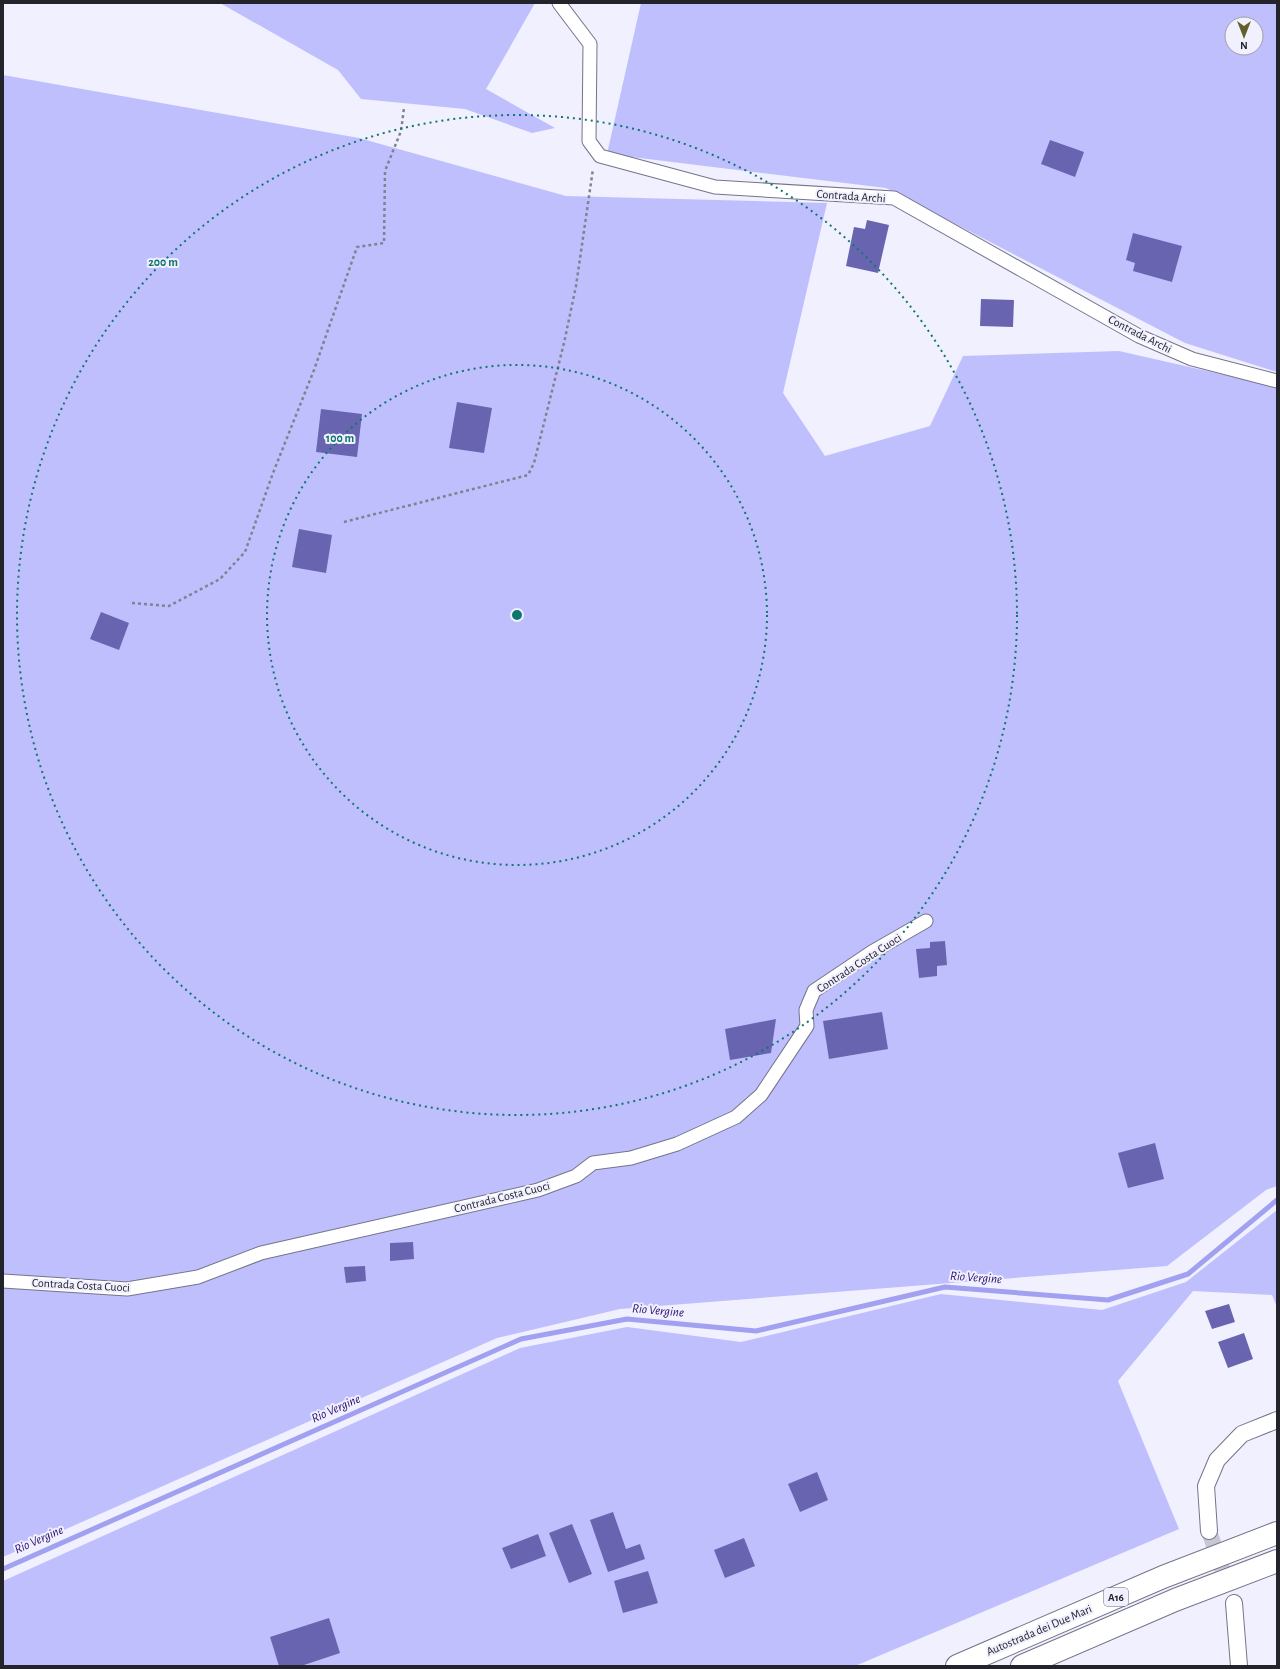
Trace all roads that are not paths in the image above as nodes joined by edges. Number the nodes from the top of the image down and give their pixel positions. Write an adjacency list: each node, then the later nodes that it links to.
1 (559, 3): 2 (street, Contrada Archi)
2 (1277, 381)
3 (926, 921): 4 (street, Contrada Costa Cuoci)
4 (3, 1281)
5 (1277, 1420): 6 (street)
6 (1210, 1531)
7 (1277, 1533): 10 (highway, Autostrada dei Due Mari / A16)
8 (1277, 1562): 11 (highway, A16)
9 (1234, 1603): 12 (street)
10 (957, 1666)
11 (1022, 1666)
12 (1239, 1666)

